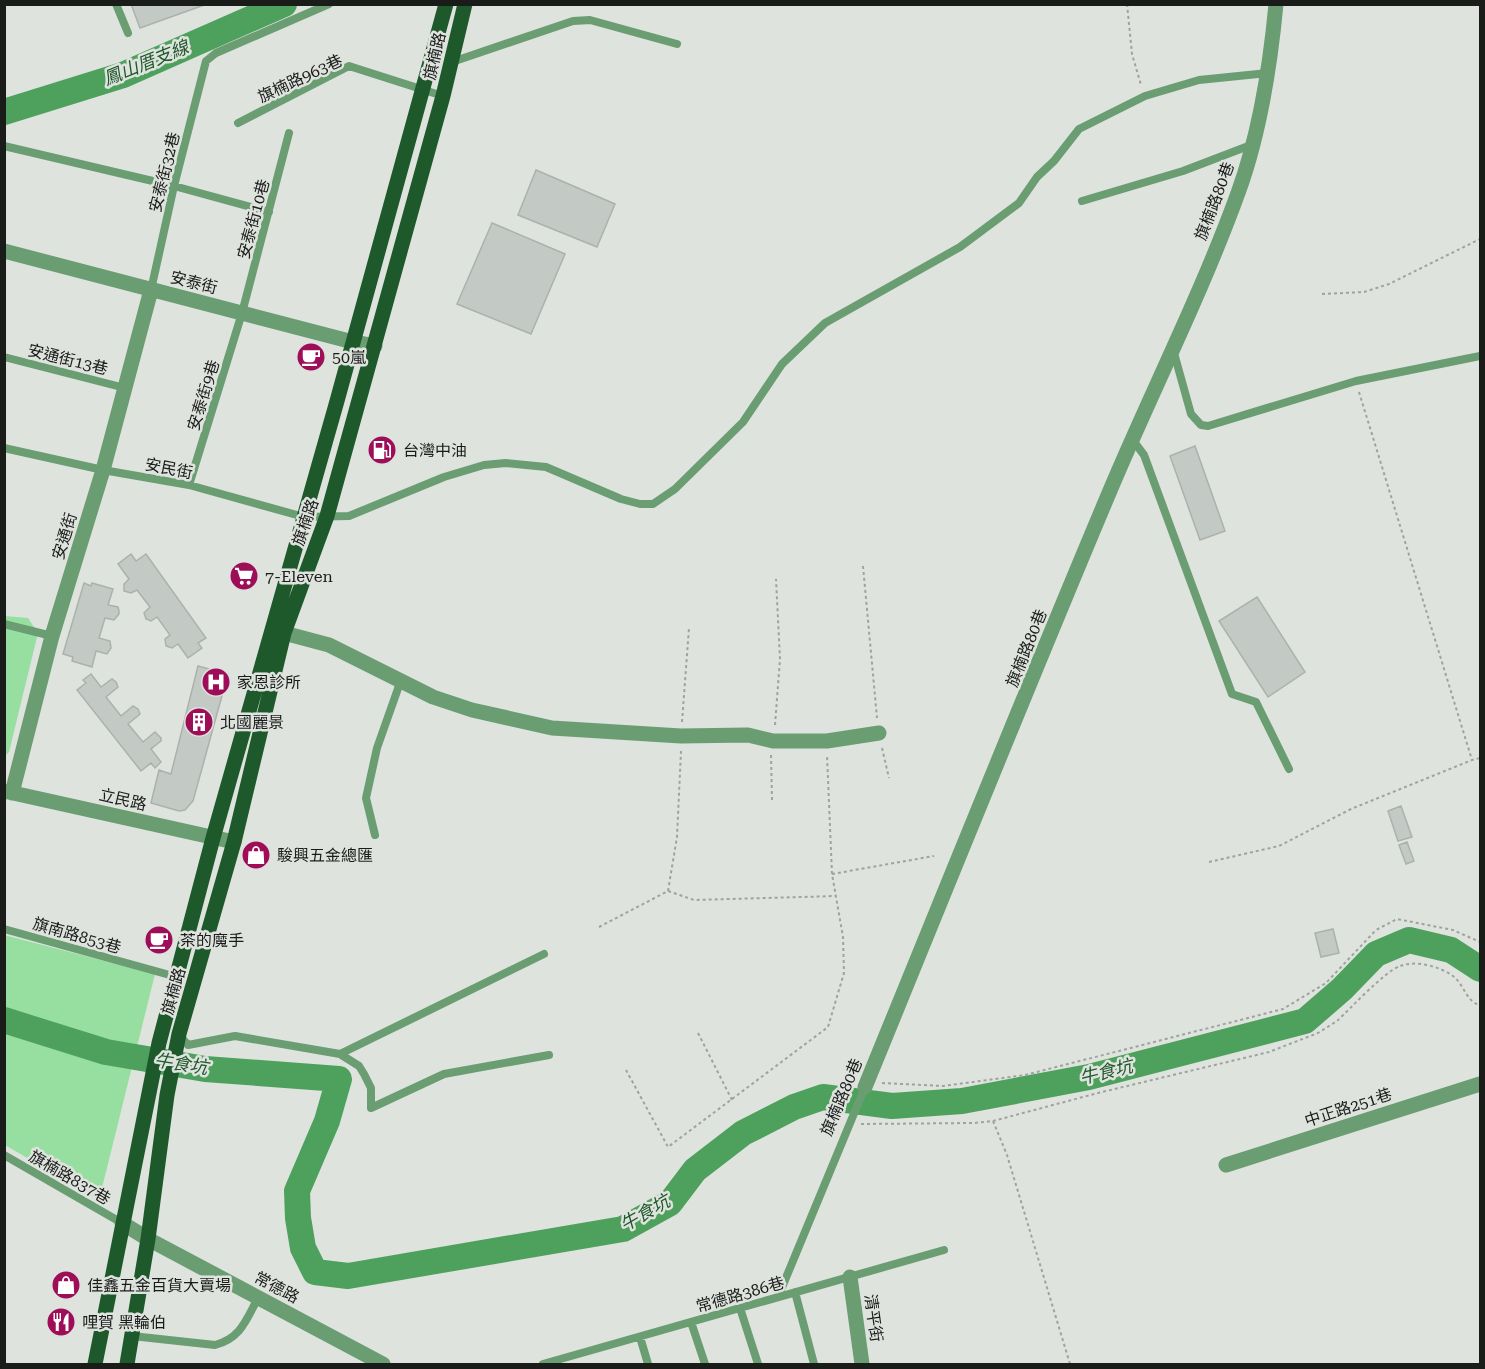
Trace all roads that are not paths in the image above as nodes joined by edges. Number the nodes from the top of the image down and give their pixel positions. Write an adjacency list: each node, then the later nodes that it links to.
1 (116, 4): 6 (lane)
2 (329, 4): 16 (lane, 安泰街32巷)
3 (446, 4): 10 (main road, 旗楠路)
4 (465, 4): 8 (main road, 旗楠路)
5 (1276, 4): 9 (street, 旗楠路80巷)
6 (128, 33)
7 (677, 44): 8 (lane)
8 (451, 63): 11 (main road, 旗楠路)
9 (1268, 74): 14 (street, 旗楠路80巷); 32 (lane, 安民街)
10 (423, 90): 11 (lane, 旗楠路963巷); 12 (lane, 旗楠路963巷); 22 (main road, 旗楠路)
11 (443, 96): 23 (main road, 旗楠路)
12 (238, 123)
13 (289, 133): 18 (lane, 安泰街10巷)
14 (1253, 145): 17 (lane); 24 (street, 旗楠路80巷)
15 (4, 146): 16 (lane)
16 (174, 186): 18 (lane); 20 (lane, 安泰街32巷)
17 (1082, 201)
18 (268, 213): 21 (lane, 安泰街10巷)
19 (4, 251): 20 (street, 安泰街)
20 (151, 290): 21 (street, 安泰街); 27 (street, 安通街)
21 (242, 313): 22 (street, 安泰街); 31 (lane, 安泰街9巷)
22 (353, 342): 23 (street, 安泰街); 33 (main road, 旗楠路)
23 (375, 346): 32 (main road, 旗楠路)
24 (1173, 351): 25 (lane); 28 (street, 旗楠路80巷)
25 (1480, 356)
26 (4, 357): 27 (lane, 安通街13巷)
27 (126, 388): 30 (street, 安通街)
28 (1132, 439): 39 (lane); 50 (street, 旗楠路80巷)
29 (4, 448): 30 (lane, 安民街)
30 (103, 470): 31 (lane, 安民街); 36 (street, 安通街)
31 (189, 485): 33 (lane, 安民街)
32 (327, 516): 33 (lane, 安民街); 35 (main road, 旗楠路)
33 (304, 517): 42 (main road, 旗楠路)
34 (4, 624): 36 (lane)
35 (284, 633): 37 (street); 43 (main road, 旗楠路)
36 (52, 636): 40 (street, 安通街)
37 (401, 680): 38 (street); 41 (lane)
38 (879, 733)
39 (1289, 769)
40 (8, 792): 42 (street, 立民路)
41 (375, 835)
42 (213, 838): 43 (street, 立民路); 46 (main road, 旗楠路)
43 (234, 842): 47 (main road, 旗楠路)
44 (4, 929): 46 (lane, 旗南路853巷)
45 (544, 954): 48 (lane)
46 (177, 977): 54 (main road, 旗楠路)
47 (179, 1034): 48 (lane); 55 (main road, 旗楠路)
48 (340, 1054): 49 (lane)
49 (549, 1055)
50 (866, 1084): 59 (lane, 旗楠路80巷)
51 (1480, 1084): 53 (street, 中正路251巷)
52 (4, 1155): 54 (lane, 旗楠路837巷)
53 (1226, 1165)
54 (122, 1223): 55 (street, 常德路); 65 (main road)
55 (148, 1239): 60 (street, 常德路); 63 (main road)
56 (944, 1250): 57 (lane, 常德路386巷)
57 (850, 1277): 58 (lane, 常德路386巷); 73 (street, 清平街)
58 (795, 1292): 59 (lane, 常德路386巷); 72 (lane)
59 (778, 1297): 61 (lane, 常德路386巷)
60 (258, 1298): 63 (lane); 67 (street, 常德路)
61 (740, 1308): 62 (lane, 常德路386巷); 71 (lane)
62 (691, 1322): 64 (lane, 常德路386巷); 70 (lane)
63 (132, 1336): 66 (main road)
64 (640, 1337): 68 (lane, 常德路386巷); 69 (lane)
65 (95, 1365)
66 (127, 1365)
67 (383, 1365)
68 (543, 1365)
69 (648, 1365)
70 (705, 1365)
71 (758, 1365)
72 (814, 1365)
73 (862, 1365)

